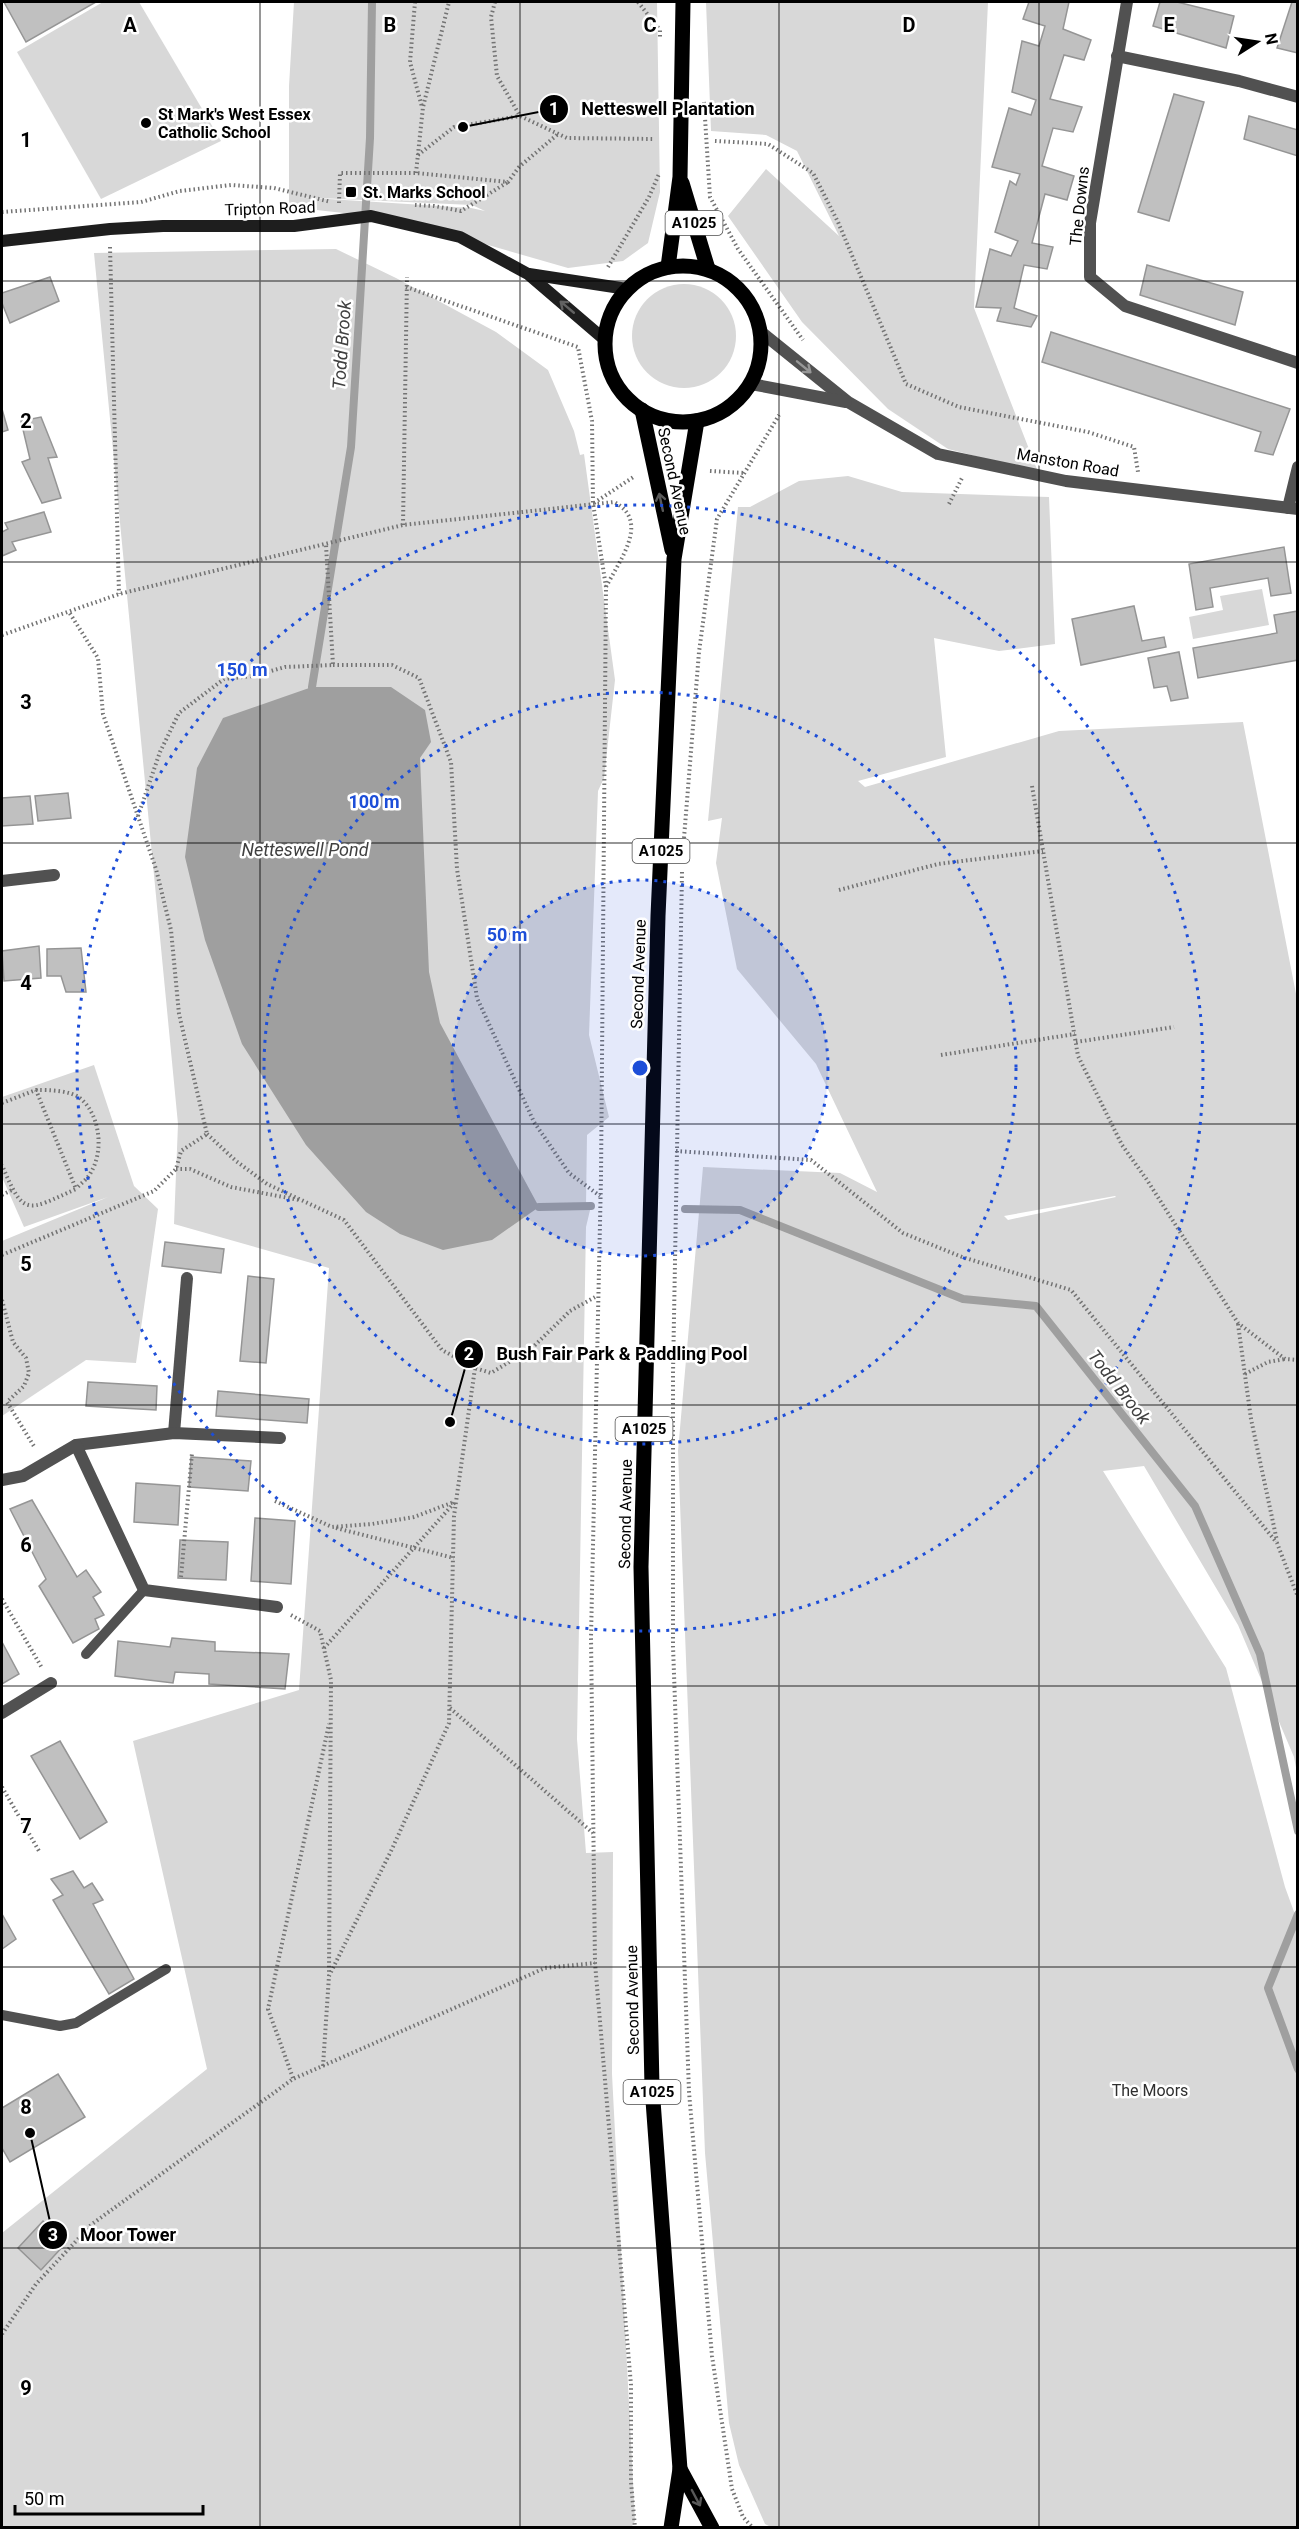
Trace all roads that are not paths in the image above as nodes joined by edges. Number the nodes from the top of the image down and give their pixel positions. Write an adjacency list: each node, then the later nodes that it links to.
1 (683, 2): 5 (main road, A1025)
2 (1127, 2): 3 (street, The Downs)
3 (1117, 56): 4 (street); 13 (street, The Downs)
4 (1298, 97)
5 (680, 177): 7 (main road, A1025); 8 (main road, A1025)
6 (2, 240): 9 (street, Tripton Road)
7 (668, 267): 8 (main road); 10 (main road)
8 (708, 269): 11 (main road)
9 (528, 274): 10 (street, Tripton Road); 12 (street, Tripton Road, one-way to 9)
10 (627, 289): 12 (main road)
11 (761, 332): 14 (main road); 15 (street, Manston Road, one-way to 15)
12 (605, 340): 16 (main road)
13 (1298, 363)
14 (751, 384): 15 (street, Manston Road); 17 (main road)
15 (848, 402): 19 (street, Manston Road)
16 (642, 410): 17 (main road); 20 (main road, Second Avenue / A1025, one-way to 16)
17 (697, 421): 20 (main road, Second Avenue / A1025)
18 (1298, 467): 19 (street)
19 (1293, 509)
20 (674, 559): 35 (main road, Second Avenue / A1025)
21 (54, 875): 22 (street)
22 (2, 881)
23 (187, 1278): 24 (street)
24 (174, 1433): 25 (street); 26 (street)
25 (280, 1438)
26 (76, 1445): 27 (street); 28 (street)
27 (2, 1480)
28 (144, 1590): 29 (street); 30 (lane)
29 (277, 1607)
30 (86, 1654)
31 (51, 1683): 32 (street)
32 (2, 1713)
33 (166, 1970): 34 (lane)
34 (2, 2015)
35 (681, 2469): 36 (main road, Second Avenue / A1025); 37 (main road, Second Avenue / A1025, one-way to 37)
36 (671, 2528)
37 (712, 2528)

